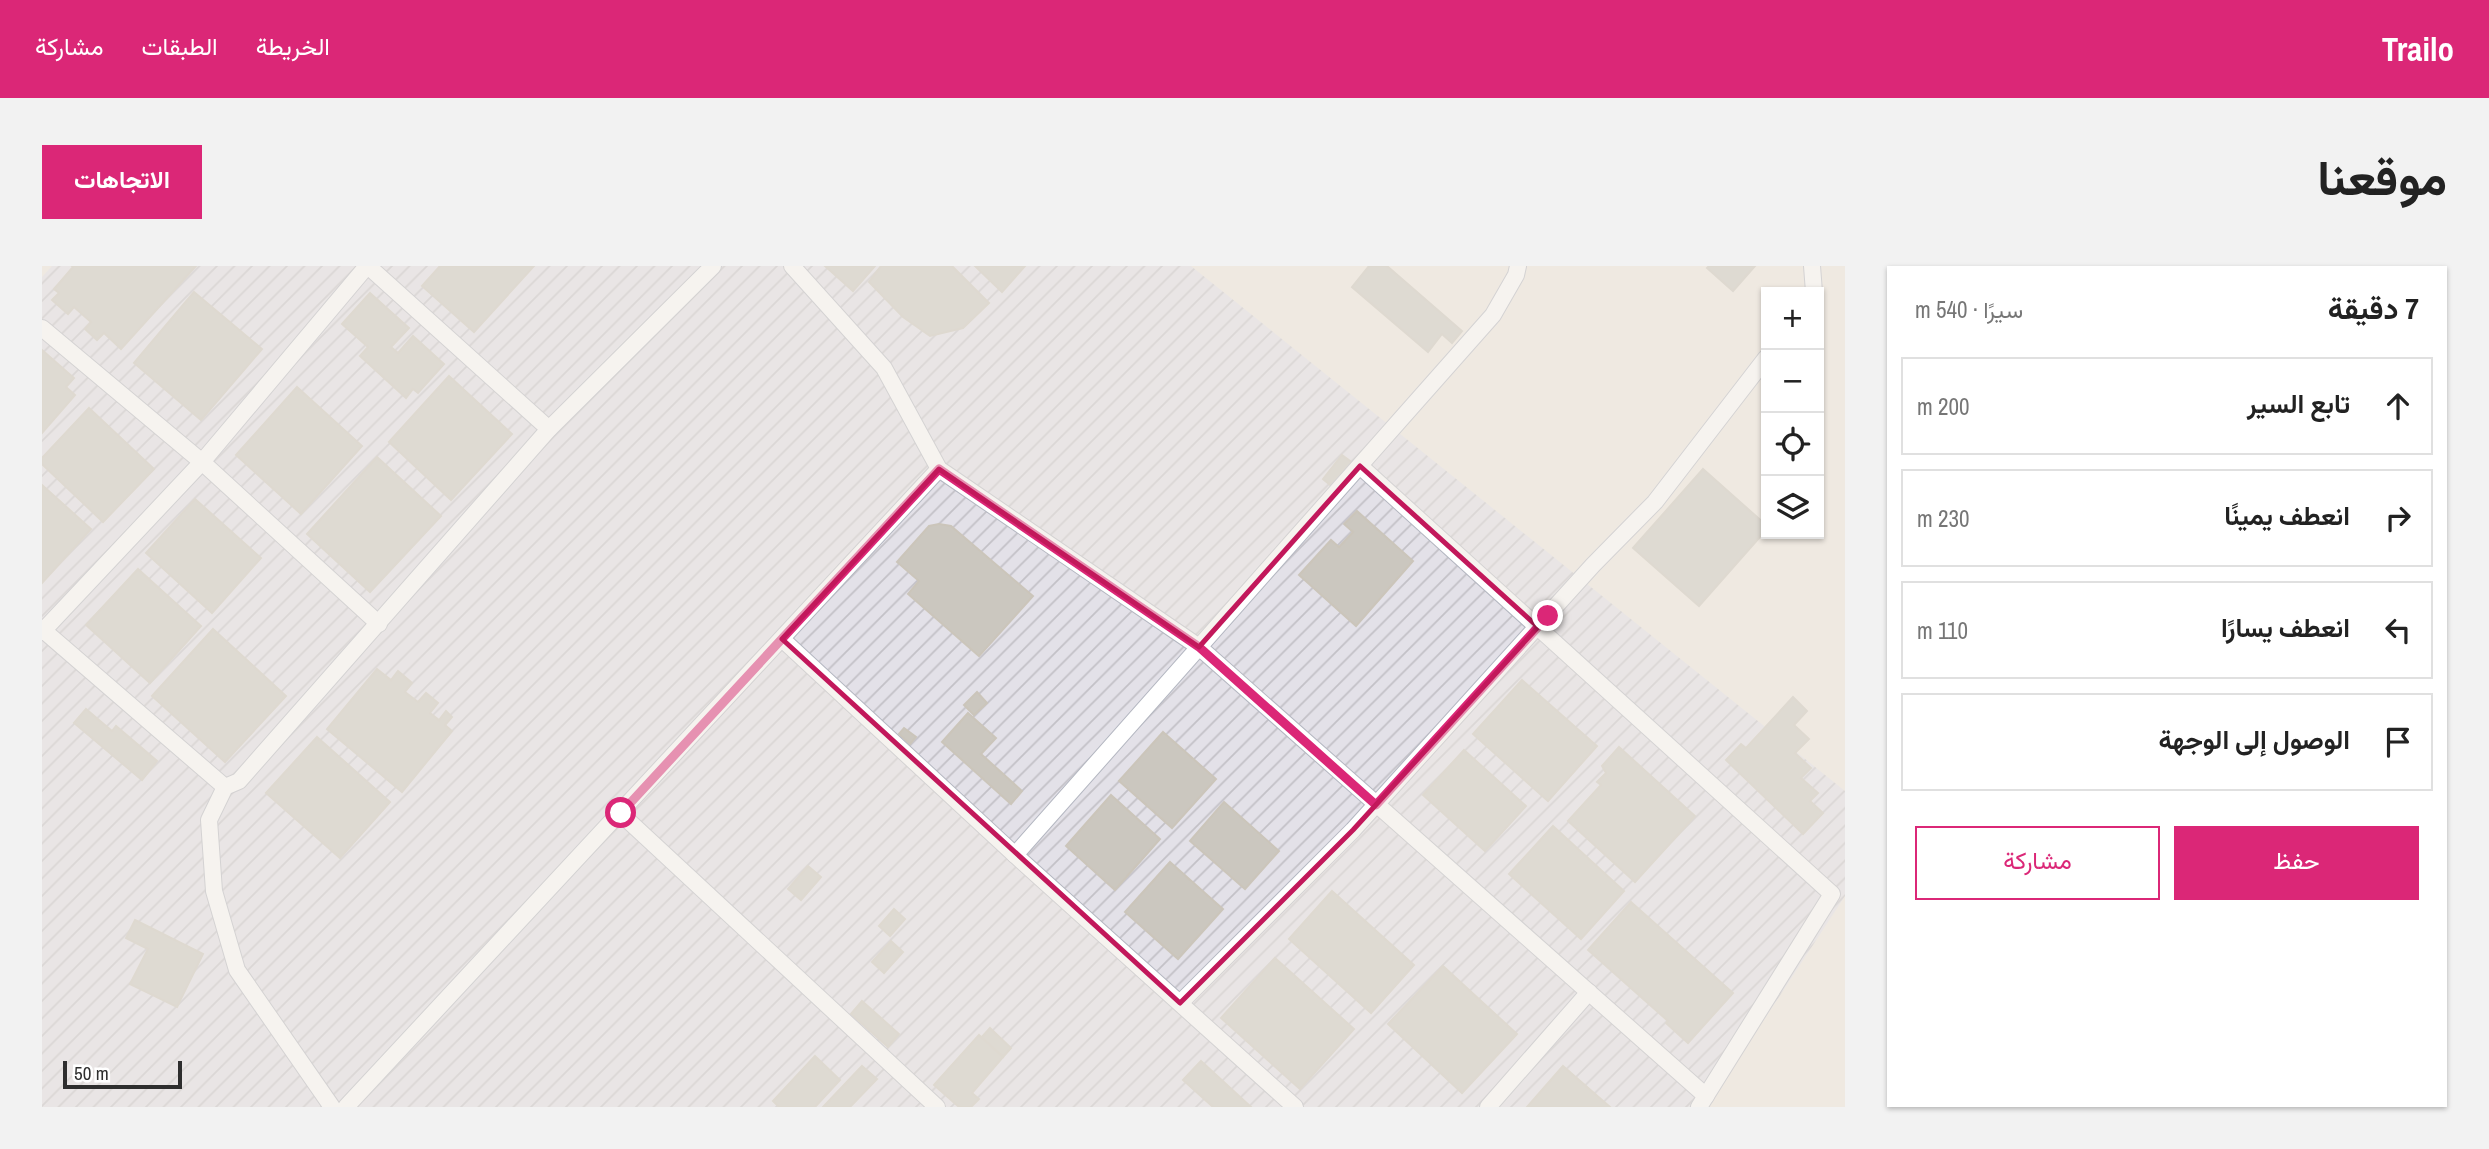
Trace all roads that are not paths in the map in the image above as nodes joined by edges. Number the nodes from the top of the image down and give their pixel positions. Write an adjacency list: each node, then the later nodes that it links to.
1 (368, 266): 9 (street); 10 (street)
2 (713, 266): 9 (street)
3 (792, 266): 12 (street)
4 (1518, 266): 11 (street)
5 (1812, 266): 6 (street)
6 (1814, 287)
7 (42, 328): 10 (street)
8 (1761, 364): 14 (street)
9 (549, 429): 13 (street)
10 (202, 462): 13 (street); 15 (street)
11 (1360, 466): 14 (street); 17 (street)
12 (939, 469): 16 (street); 17 (street)
13 (379, 624): 18 (street)
14 (1538, 627): 19 (street); 24 (street)
15 (42, 630): 18 (street)
16 (782, 639): 20 (street); 21 (street)
17 (1199, 647): 19 (street); 21 (street)
18 (225, 787): 25 (street)
19 (1376, 805): 22 (street); 23 (street)
20 (621, 813): 26 (street); 27 (street)
21 (1015, 855): 23 (street)
22 (1588, 992): 24 (street); 29 (street)
23 (1180, 1003): 28 (street)
24 (1702, 1102)
25 (332, 1107)
26 (346, 1107)
27 (937, 1107)
28 (1295, 1107)
29 (1488, 1107)

